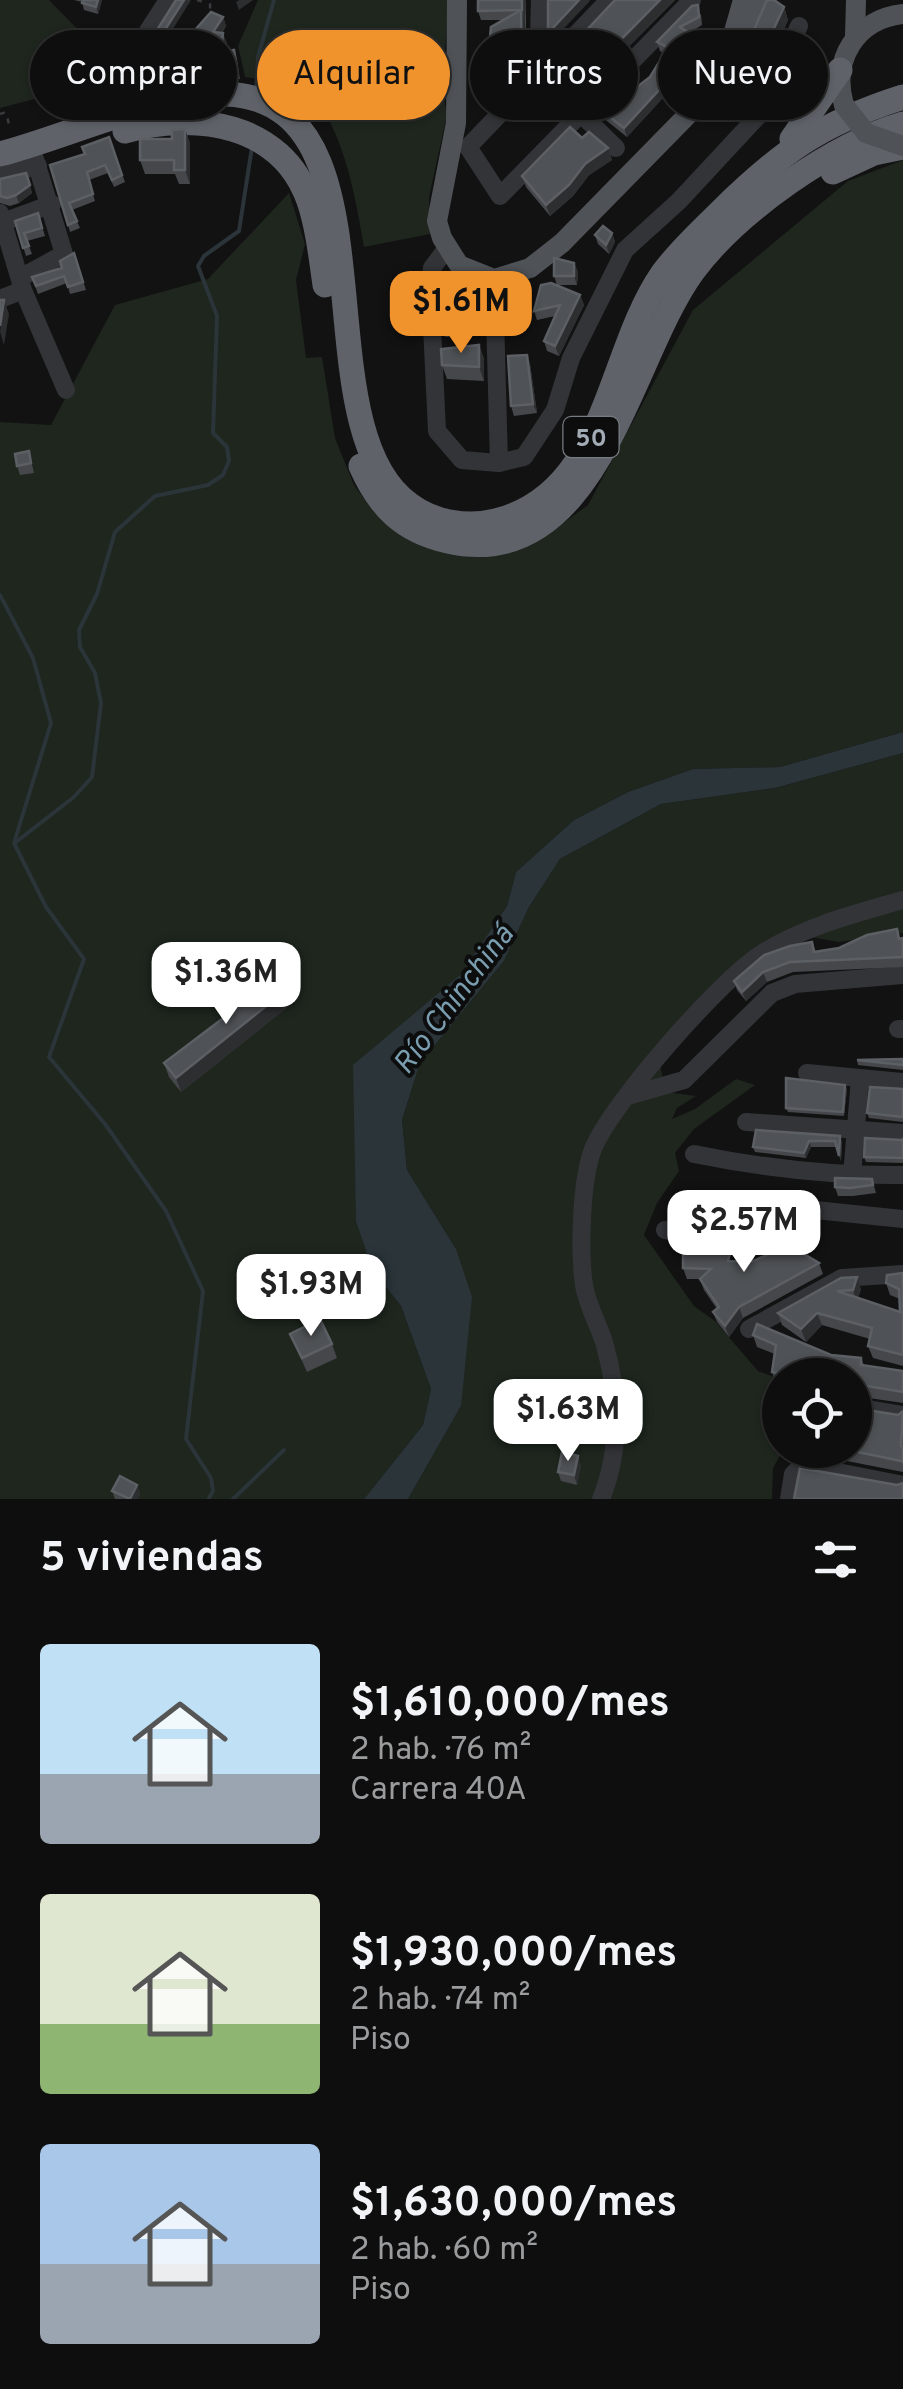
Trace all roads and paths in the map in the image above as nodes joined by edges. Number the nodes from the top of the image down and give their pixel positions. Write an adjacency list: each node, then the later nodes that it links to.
1 (168, 0): 15 (street)
2 (197, 0): 13 (path)
3 (458, 0): 31 (main road)
4 (470, 0): 31 (main road)
5 (540, 0): 16 (street)
6 (609, 0): 11 (street)
7 (692, 0): 20 (street)
8 (742, 0): 39 (main road)
9 (758, 0): 39 (main road)
10 (856, 0): 19 (main road)
11 (594, 7): 17 (street)
12 (903, 14): 19 (main road)
13 (210, 16)
14 (800, 26): 18 (street)
15 (149, 30)
16 (539, 30)
17 (574, 30)
18 (798, 30)
19 (855, 38): 21 (main road)
20 (638, 54)
21 (840, 70): 32 (main road, bridge); 35 (highway)
22 (237, 96): 35 (highway, 50)
23 (903, 97): 35 (highway, 50)
24 (0, 114): 34 (path)
25 (127, 120): 34 (highway, 50)
26 (489, 120): 31 (street)
27 (573, 120): 31 (street)
28 (587, 120): 33 (street)
29 (754, 120): 43 (street)
30 (903, 124): 41 (highway, 50)
31 (462, 146): 38 (main road); 39 (main road)
32 (903, 147): 41 (highway)
33 (616, 148)
34 (15, 162): 36 (street); 41 (highway, 50)
35 (760, 172)
36 (52, 204): 37 (street); 40 (street)
37 (2, 218): 40 (street)
38 (447, 248): 39 (main road); 43 (street)
39 (498, 273): 43 (street)
40 (12, 295): 42 (street)
41 (666, 318)
42 (66, 390)
43 (498, 464)
44 (903, 900): 49 (street)
45 (903, 976): 49 (street)
46 (807, 1073): 47 (street)
47 (860, 1078): 48 (street); 51 (street)
48 (903, 1082)
49 (631, 1095): 63 (street)
50 (746, 1122): 51 (street)
51 (856, 1129): 52 (street); 55 (street)
52 (903, 1132)
53 (694, 1154): 55 (street)
54 (903, 1175): 55 (street)
55 (852, 1176)
56 (903, 1219): 57 (street)
57 (665, 1230)
58 (903, 1274): 59 (street)
59 (749, 1329)
60 (872, 1410): 61 (street)
61 (903, 1415)
62 (903, 1485): 64 (street)
63 (601, 1499)
64 (789, 1499)

